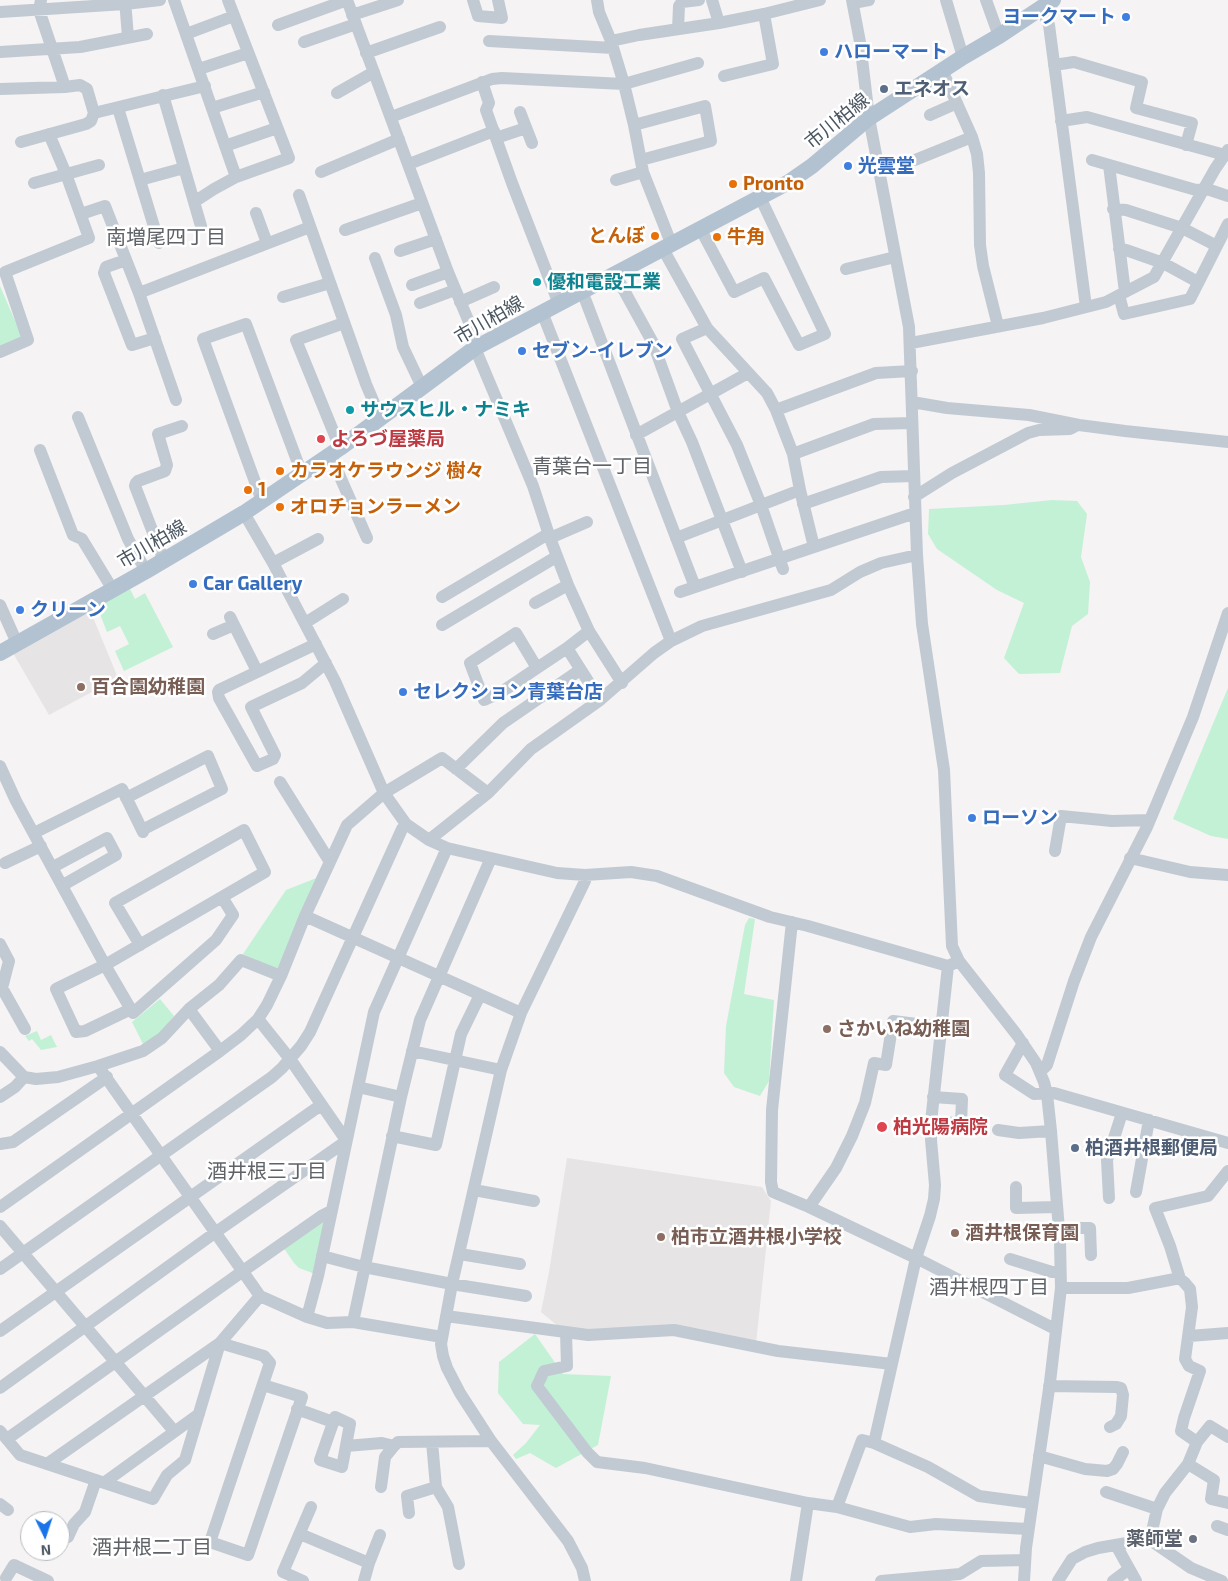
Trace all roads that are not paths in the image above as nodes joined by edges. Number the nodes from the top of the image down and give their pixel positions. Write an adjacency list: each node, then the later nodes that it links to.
1 (160, 0): 15 (street)
2 (174, 0): 28 (street)
3 (228, 0): 21 (street)
4 (347, 0): 22 (street); 24 (street)
5 (398, 0): 22 (street)
6 (473, 0): 7 (street)
7 (498, 0)
8 (597, 0): 33 (street)
9 (699, 0): 26 (street)
10 (712, 0): 23 (street)
11 (820, 0): 20 (street)
12 (869, 0): 16 (street)
13 (946, 0): 38 (street)
14 (986, 0): 29 (street)
15 (125, 2): 18 (street); 30 (street)
16 (853, 2): 60 (street)
17 (1047, 4): 29 (main road, 市川柏線); 40 (street)
18 (40, 5): 19 (street); 34 (street)
19 (0, 12)
20 (764, 14): 23 (street); 44 (street)
21 (234, 16): 28 (street); 36 (street)
22 (354, 19): 32 (street); 37 (street)
23 (719, 24): 26 (street)
24 (278, 25)
25 (440, 27): 37 (street)
26 (678, 29): 33 (street)
27 (148, 34): 30 (street)
28 (186, 34): 41 (street)
29 (999, 36): 38 (main road, 市川柏線)
30 (128, 37): 34 (street)
31 (489, 41): 33 (street)
32 (304, 42)
33 (612, 44): 46 (street)
34 (54, 49): 35 (street); 48 (street)
35 (0, 52)
36 (248, 53): 41 (street); 50 (street)
37 (366, 53): 43 (street)
38 (963, 57): 42 (main road, 市川柏線)
39 (698, 63): 46 (street)
40 (1054, 65): 61 (street); 71 (street)
41 (200, 69): 47 (street)
42 (942, 70): 53 (street); 60 (main road, 市川柏線)
43 (374, 72): 51 (street); 59 (street)
44 (724, 76)
45 (482, 82): 46 (street); 59 (street); 66 (street)
46 (624, 84): 62 (street)
47 (205, 86): 52 (street); 55 (street)
48 (65, 87): 49 (street); 57 (street)
49 (0, 89)
50 (264, 92): 55 (street); 63 (street)
51 (337, 93)
52 (163, 95): 54 (street); 80 (street)
53 (957, 103): 58 (street); 67 (street)
54 (118, 108): 57 (street); 84 (street)
55 (212, 108): 72 (street)
56 (520, 112): 64 (street)
57 (94, 113): 65 (street)
58 (930, 115)
59 (391, 117): 68 (street)
60 (869, 118): 90 (main road, 市川柏線); 109 (street)
61 (1061, 121): 71 (street); 127 (street)
62 (634, 125): 79 (street); 79 (street)
63 (278, 128): 72 (street); 83 (street)
64 (526, 128): 66 (street); 70 (street)
65 (50, 134): 69 (street); 82 (street)
66 (495, 135): 76 (street); 126 (street)
67 (972, 137): 74 (street); 130 (street)
68 (399, 139): 76 (street); 81 (street)
69 (21, 142)
70 (532, 143)
71 (1186, 145): 73 (street)
72 (225, 146): 83 (street)
73 (1226, 153): 87 (street)
74 (915, 160)
75 (1092, 160): 77 (street)
76 (408, 164): 92 (street)
77 (1109, 165): 87 (street); 93 (street)
78 (99, 166): 82 (street)
79 (642, 166): 85 (street); 105 (street)
80 (184, 168): 84 (street); 91 (street)
81 (320, 172)
82 (66, 174): 86 (street); 95 (street)
83 (236, 177): 91 (street)
84 (140, 180): 103 (street)
85 (616, 180)
86 (34, 183)
87 (1202, 190): 89 (street); 100 (street)
88 (299, 196): 98 (street)
89 (1228, 196)
90 (760, 197): 99 (main road, 市川柏線); 99 (street)
91 (194, 202): 97 (street)
92 (422, 203): 101 (street); 102 (street)
93 (1113, 209): 100 (street); 107 (street)
94 (256, 213): 104 (street)
95 (81, 214): 111 (street); 135 (street)
96 (1228, 224): 106 (street)
97 (201, 226)
98 (310, 227): 104 (street); 116 (street)
99 (700, 228): 105 (main road, 市川柏線)
100 (1182, 228): 106 (street); 112 (street)
101 (346, 230)
102 (436, 239): 108 (street); 114 (street)
103 (159, 243)
104 (267, 243): 121 (street)
105 (667, 246): 115 (main road, 市川柏線); 131 (street)
106 (1217, 246): 117 (street)
107 (1119, 249): 112 (street); 122 (street)
108 (400, 251)
109 (895, 257): 113 (street); 133 (street)
110 (375, 258): 138 (street)
111 (126, 260): 121 (street); 132 (street)
112 (1163, 263): 117 (street); 122 (street)
113 (846, 269)
114 (448, 272): 118 (street); 123 (street)
115 (615, 274): 120 (main road, 市川柏線); 143 (street)
116 (330, 282): 124 (street); 129 (street)
117 (1198, 282): 122 (street)
118 (412, 285)
119 (494, 286): 123 (street)
120 (582, 291): 126 (main road, 市川柏線); 149 (street)
121 (139, 293): 132 (street)
122 (1122, 294): 127 (street)
123 (458, 296): 125 (street); 134 (street)
124 (284, 297)
125 (420, 303)
126 (559, 304): 128 (main road, 市川柏線)
127 (1086, 307): 130 (street)
128 (542, 312): 134 (main road, 市川柏線); 190 (street)
129 (344, 323): 145 (street); 152 (street)
130 (998, 326): 133 (street)
131 (707, 328): 137 (street); 139 (street)
132 (154, 338): 140 (street)
133 (911, 343): 136 (street)
134 (477, 347): 138 (main road, 市川柏線); 165 (street)
135 (0, 352)
136 (912, 371): 141 (street); 142 (street)
137 (748, 373): 139 (street); 142 (street)
138 (422, 387): 145 (main road, 市川柏線)
139 (710, 394): 143 (street); 160 (street)
140 (176, 400)
141 (912, 402): 146 (street); 147 (street)
142 (776, 410): 153 (street)
143 (678, 412): 149 (street); 163 (street)
144 (78, 417): 175 (street)
145 (380, 417): 152 (main road, 市川柏線)
146 (912, 422): 153 (street); 155 (street)
147 (1079, 425): 150 (street); 157 (street)
148 (182, 426): 172 (street)
149 (636, 435): 167 (street)
150 (1228, 442)
151 (40, 450): 179 (street)
152 (335, 451): 154 (main road, 市川柏線); 166 (street)
153 (793, 454): 156 (street)
154 (302, 474): 158 (main road, 市川柏線); 158 (street)
155 (914, 476): 157 (street); 159 (street)
156 (800, 490): 159 (street); 160 (street)
157 (914, 497): 161 (street)
158 (262, 502): 162 (main road, 市川柏線)
159 (803, 504): 169 (street)
160 (761, 505): 163 (street); 174 (street)
161 (915, 512): 169 (street); 170 (street)
162 (244, 513): 172 (main road, 市川柏線); 173 (street)
163 (722, 520): 167 (street); 176 (street)
164 (588, 522): 165 (street)
165 (549, 536): 171 (street); 181 (street)
166 (367, 538)
167 (676, 538): 178 (street)
168 (318, 539): 173 (street)
169 (814, 548): 174 (street)
170 (917, 555): 190 (street); 229 (street)
171 (556, 557): 177 (street); 187 (street)
172 (164, 561): 175 (main road, 市川柏線)
173 (273, 563): 186 (street)
174 (781, 564): 176 (street)
175 (146, 571): 179 (main road, 市川柏線)
176 (742, 572): 178 (street)
177 (568, 585): 183 (street); 188 (street)
178 (695, 587): 180 (street)
179 (113, 590): 191 (main road, 市川柏線)
180 (680, 592)
181 (442, 597)
182 (343, 599): 186 (street)
183 (535, 604)
184 (0, 605): 191 (street)
185 (1228, 615): 207 (street)
186 (305, 623): 192 (street)
187 (442, 625)
188 (589, 631): 193 (street); 199 (street)
189 (212, 634): 198 (street)
190 (671, 641): 199 (street)
191 (17, 643): 194 (main road, 市川柏線)
192 (316, 644): 195 (street); 198 (street)
193 (567, 648): 196 (street); 197 (street)
194 (0, 652)
195 (326, 663): 198 (street); 204 (street)
196 (537, 668): 196 (street)
197 (580, 670): 200 (street); 202 (street)
198 (257, 671)
199 (622, 683): 200 (street)
200 (600, 700): 205 (street)
201 (0, 766): 209 (street)
202 (456, 768): 204 (street); 205 (street)
203 (280, 782): 216 (street)
204 (384, 793): 208 (street); 216 (street)
205 (488, 793): 210 (street)
206 (126, 798): 206 (street); 209 (street)
207 (1150, 820): 213 (street); 215 (street)
208 (406, 824): 210 (street); 225 (street)
209 (34, 833): 211 (street)
210 (429, 840): 212 (street)
211 (41, 846): 217 (street); 218 (street)
212 (447, 848): 214 (street); 228 (street)
213 (1055, 851)
214 (491, 858): 219 (street); 232 (street)
215 (1130, 858): 220 (street); 248 (street)
216 (330, 862): 223 (street)
217 (5, 863)
218 (53, 867): 221 (street); 221 (street)
219 (585, 875): 224 (street); 236 (street)
220 (1228, 875)
221 (63, 885): 230 (street)
222 (222, 897): 227 (street); 227 (street); 234 (street)
223 (305, 916): 225 (street); 231 (street)
224 (792, 922): 229 (street); 277 (street)
225 (352, 937): 228 (street); 244 (street)
226 (0, 944): 239 (street)
227 (140, 945): 230 (street)
228 (399, 957): 232 (street); 251 (street)
229 (954, 963): 238 (street); 240 (street)
230 (105, 965): 234 (street); 234 (street)
231 (281, 976): 235 (street); 237 (street)
232 (439, 977): 233 (street); 241 (street)
233 (480, 995): 236 (street); 245 (street)
234 (131, 1009)
235 (189, 1009): 242 (street); 246 (street)
236 (521, 1014): 247 (street)
237 (258, 1019): 242 (street); 244 (street)
238 (941, 1027): 255 (street); 277 (street)
239 (25, 1029)
240 (1023, 1043): 248 (street); 252 (street)
241 (412, 1050): 245 (street); 254 (street)
242 (220, 1051): 257 (street)
243 (0, 1052): 249 (street)
244 (290, 1060): 256 (street); 268 (street)
245 (454, 1060): 247 (street); 264 (street)
246 (98, 1066): 249 (street); 250 (street)
247 (501, 1070): 271 (street)
248 (1040, 1072): 252 (street)
249 (24, 1077): 253 (street)
250 (107, 1077): 257 (street); 267 (street)
251 (358, 1087): 254 (street); 265 (street)
252 (1047, 1094): 258 (street); 262 (street)
253 (0, 1097)
254 (401, 1097): 264 (street)
255 (933, 1097): 260 (street); 260 (street)
256 (321, 1105): 265 (street); 273 (street)
257 (132, 1113): 268 (street); 276 (street)
258 (1122, 1113): 259 (street); 274 (street)
259 (1149, 1120): 266 (street); 272 (street)
260 (931, 1122): 287 (street)
261 (998, 1130): 262 (street)
262 (1051, 1131): 278 (street)
263 (0, 1132): 267 (street)
264 (392, 1136): 290 (street)
265 (346, 1141): 279 (street); 282 (street)
266 (1228, 1143)
267 (0, 1144)
268 (162, 1156): 273 (street); 283 (street)
269 (1228, 1171): 294 (street)
270 (1016, 1187): 278 (street)
271 (474, 1190): 275 (street); 284 (street)
272 (1136, 1192)
273 (189, 1196): 282 (street); 297 (street)
274 (1109, 1198)
275 (534, 1201)
276 (0, 1207)
277 (809, 1207): 287 (street)
278 (1058, 1207): 281 (street)
279 (331, 1211): 286 (street); 292 (street)
280 (0, 1226): 283 (street)
281 (1059, 1228): 285 (street); 293 (street)
282 (216, 1232): 292 (street); 303 (street)
283 (23, 1252): 291 (street); 297 (street)
284 (460, 1254): 289 (street); 295 (street)
285 (1091, 1255)
286 (322, 1256): 290 (street); 301 (street)
287 (916, 1258): 304 (street); 312 (street)
288 (1010, 1259): 293 (street)
289 (520, 1264)
290 (364, 1267): 295 (street); 302 (street)
291 (0, 1269)
292 (243, 1271): 298 (street); 311 (street)
293 (1060, 1272): 296 (street)
294 (1180, 1279): 296 (street); 309 (street)
295 (452, 1284): 299 (street); 300 (street)
296 (1061, 1288): 304 (street)
297 (56, 1291): 303 (street); 305 (street)
298 (260, 1296): 301 (street); 310 (street)
299 (526, 1296)
300 (446, 1316): 306 (street); 308 (street)
301 (307, 1317): 302 (street)
302 (352, 1322): 308 (street)
303 (86, 1326): 311 (street); 314 (street)
304 (1055, 1329): 315 (street)
305 (0, 1331)
306 (566, 1332): 312 (street); 340 (street)
307 (1228, 1333): 309 (street)
308 (442, 1336): 324 (street)
309 (1189, 1336): 326 (street)
310 (220, 1343): 313 (street); 316 (street); 318 (street)
311 (115, 1361): 316 (street); 322 (street)
312 (892, 1364): 327 (street)
313 (263, 1385): 317 (street); 317 (street)
314 (1, 1386)
315 (1049, 1386): 320 (street); 331 (street)
316 (144, 1396): 321 (street); 332 (street)
317 (297, 1409): 319 (street)
318 (199, 1414): 321 (street); 334 (street)
319 (333, 1422): 328 (street); 328 (street)
320 (1110, 1427)
321 (174, 1431): 334 (street)
322 (3, 1435): 332 (street)
323 (1228, 1436): 326 (street)
324 (491, 1441): 325 (street); 360 (street)
325 (432, 1442): 329 (street); 336 (street)
326 (1197, 1442): 333 (street)
327 (874, 1443): 338 (street); 342 (street)
328 (346, 1446): 329 (street)
329 (394, 1446): 335 (street)
330 (1123, 1452): 331 (street)
331 (1038, 1456): 338 (street)
332 (47, 1464): 334 (street)
333 (1188, 1464): 339 (street); 343 (street)
334 (100, 1481): 346 (street)
335 (381, 1487)
336 (436, 1487): 344 (street); 353 (street)
337 (1106, 1492): 343 (street)
338 (1032, 1503): 345 (street)
339 (1228, 1503)
340 (808, 1504): 342 (street); 361 (street)
341 (311, 1507): 347 (street)
342 (837, 1507): 345 (street)
343 (1157, 1509): 349 (street)
344 (409, 1513)
345 (1028, 1529): 351 (street)
346 (70, 1533)
347 (300, 1534): 352 (street); 358 (street)
348 (380, 1535): 352 (street)
349 (1150, 1540): 350 (street); 366 (street)
350 (1116, 1545): 354 (street); 356 (street)
351 (1025, 1560): 362 (street); 363 (street)
352 (369, 1563): 359 (street)
353 (459, 1564)
354 (1129, 1569): 364 (street); 365 (street)
355 (6, 1578): 357 (street)
356 (1063, 1579)
357 (48, 1581)
358 (303, 1581)
359 (364, 1581)
360 (585, 1581)
361 (796, 1581)
362 (881, 1581)
363 (1024, 1581)
364 (1113, 1581)
365 (1136, 1581)
366 (1222, 1581)

